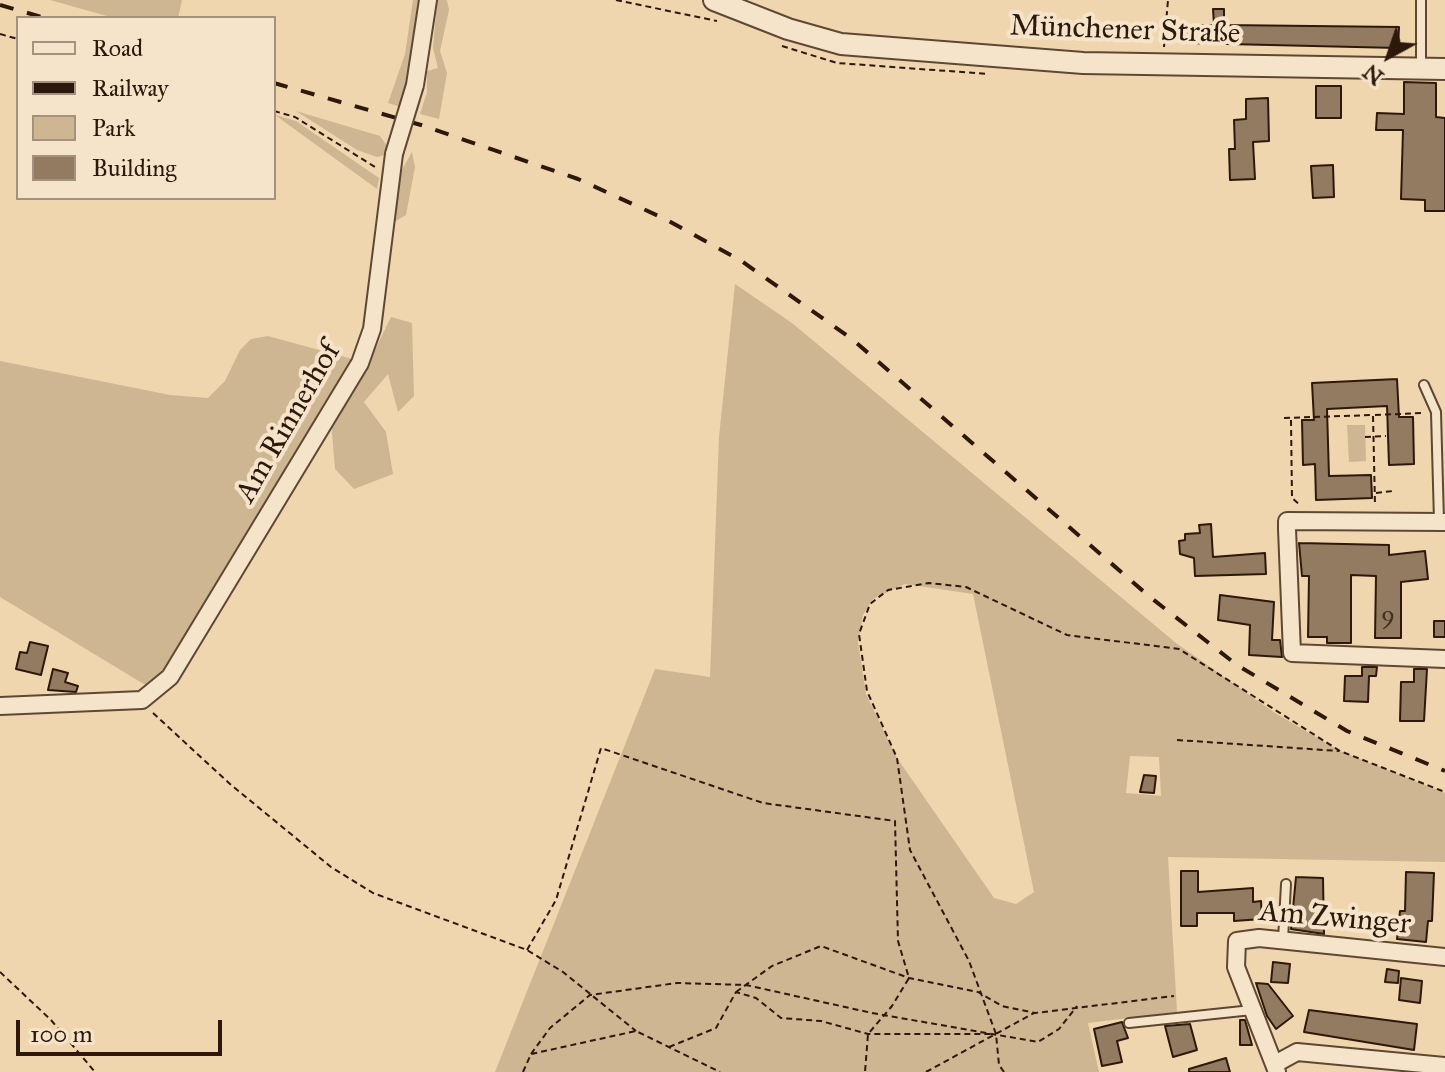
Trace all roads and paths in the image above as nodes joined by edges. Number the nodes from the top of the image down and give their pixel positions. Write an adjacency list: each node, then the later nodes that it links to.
1 (428, 0): 9 (street, Am Rinnerhof, bridge)
2 (714, 0): 5 (street, Münchener Straße)
3 (1168, 0): 5 (path)
4 (1421, 0): 6 (lane)
5 (1162, 66): 6 (street, Münchener Straße)
6 (1421, 68): 7 (street, Münchener Straße)
7 (1445, 69)
8 (276, 112): 9 (path)
9 (390, 175): 24 (street, Am Rinnerhof)
10 (1424, 385): 11 (lane)
11 (1436, 412): 12 (path); 22 (lane)
12 (1373, 415): 14 (path); 17 (path)
13 (1284, 418): 14 (path)
14 (1291, 418): 20 (path)
15 (1386, 436): 17 (path)
16 (1365, 437): 17 (path)
17 (1374, 437): 19 (path)
18 (1393, 491): 19 (path)
19 (1375, 493): 21 (path)
20 (1307, 512)
21 (1376, 522): 22 (street); 23 (street)
22 (1442, 522)
23 (1445, 659)
24 (0, 706)
25 (150, 710): 31 (path)
26 (1177, 740): 27 (path)
27 (1340, 751): 28 (path); 37 (path)
28 (1445, 792)
29 (1286, 884): 30 (lane)
30 (1283, 941): 32 (street, Am Zwinger); 41 (street, Am Zwinger)
31 (527, 950): 34 (path); 38 (path)
32 (1445, 957)
33 (0, 972): 52 (path)
34 (909, 978): 35 (path); 37 (path); 43 (path)
35 (746, 985): 36 (path); 38 (path); 43 (path)
36 (736, 992): 46 (path); 48 (path)
37 (978, 992): 42 (path); 47 (path)
38 (590, 995): 45 (path); 49 (path)
39 (1174, 996): 40 (path)
40 (1077, 1006): 42 (path); 47 (path)
41 (1253, 1010): 44 (lane); 51 (street, Am Zwinger)
42 (1035, 1013): 47 (path)
43 (885, 1015): 46 (path); 47 (path)
44 (1129, 1023)
45 (636, 1031): 48 (path); 49 (path)
46 (868, 1034): 47 (path); 55 (path)
47 (996, 1034): 56 (path); 57 (path)
48 (669, 1047): 54 (path)
49 (531, 1054): 53 (path)
50 (1445, 1066): 51 (street)
51 (1276, 1068)
52 (95, 1072)
53 (523, 1072)
54 (720, 1072)
55 (865, 1072)
56 (926, 1072)
57 (1004, 1072)

